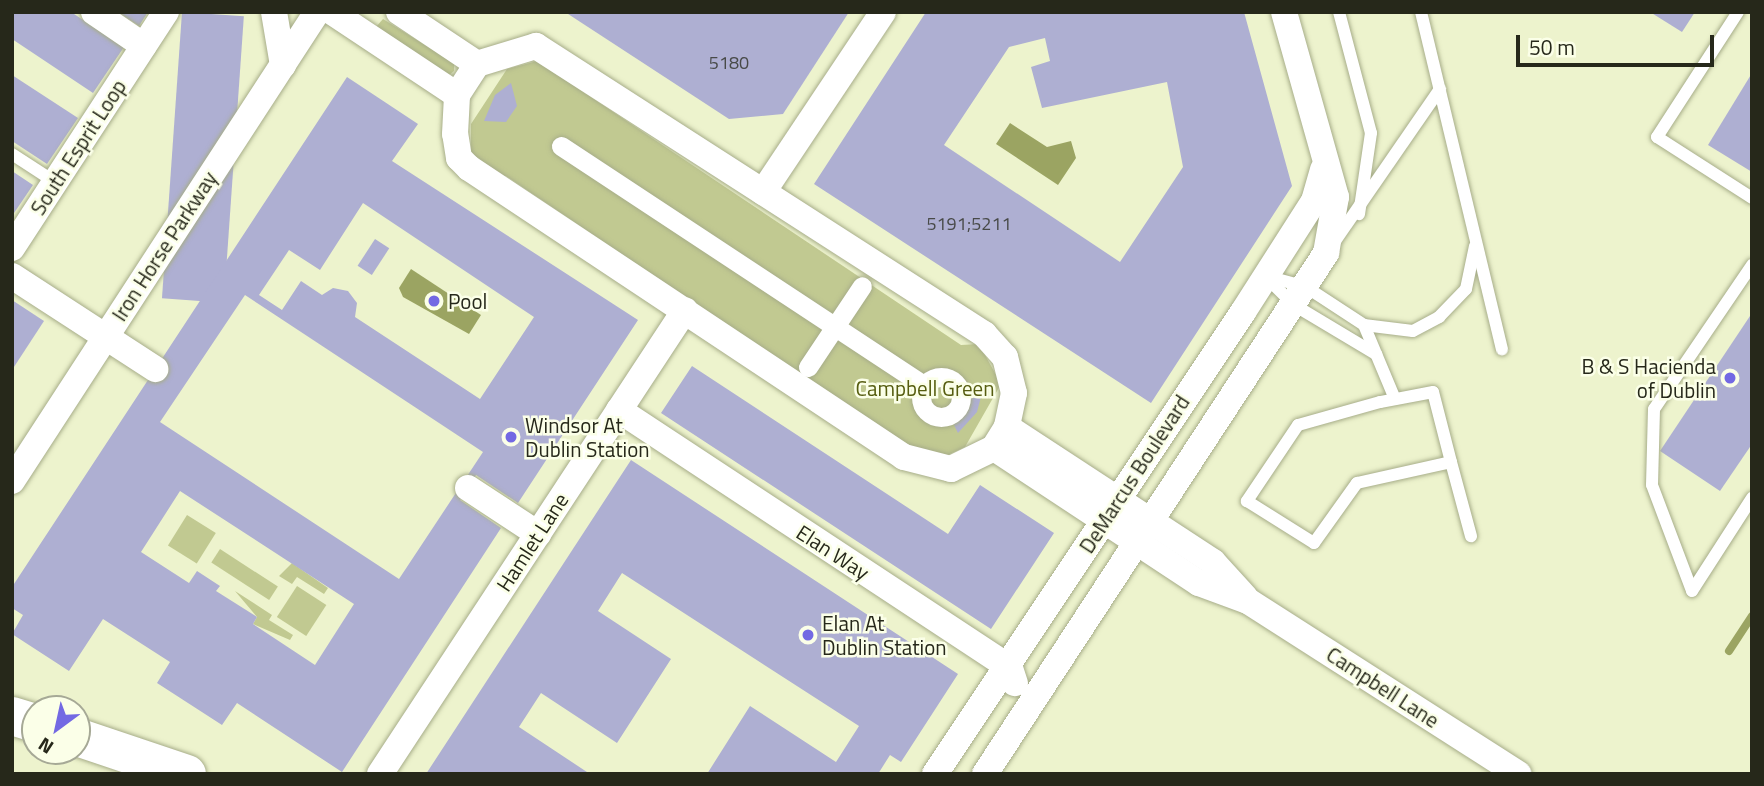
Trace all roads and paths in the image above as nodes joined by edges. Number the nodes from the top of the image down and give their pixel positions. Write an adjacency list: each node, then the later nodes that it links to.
1 (94, 12): 12 (street)
2 (166, 12): 12 (street, South Esprit Loop)
3 (274, 12): 14 (street)
4 (317, 12): 14 (street, Iron Horse Parkway)
5 (331, 12): 16 (street)
6 (399, 12): 13 (street)
7 (883, 12): 21 (street)
8 (1284, 12): 19 (street, DeMarcus Boulevard)
9 (1339, 12): 23 (lane)
10 (1421, 12): 15 (lane)
11 (1738, 12): 22 (lane)
12 (145, 46): 20 (street, South Esprit Loop)
13 (477, 64): 16 (street); 21 (street)
14 (283, 65): 35 (street, Iron Horse Parkway)
15 (1440, 89): 23 (lane); 24 (lane)
16 (457, 95): 32 (street)
17 (561, 146): 34 (street)
18 (12, 155): 20 (lane)
19 (1323, 169): 26 (street, DeMarcus Boulevard); 29 (street, DeMarcus Boulevard)
20 (55, 182): 25 (street, South Esprit Loop)
21 (763, 192): 43 (street)
22 (1752, 198)
23 (1359, 214): 26 (lane)
24 (1476, 242): 33 (lane); 36 (lane)
25 (12, 248)
26 (1326, 253): 31 (street, DeMarcus Boulevard)
27 (1752, 265): 47 (lane)
28 (12, 276): 35 (street)
29 (1266, 276): 31 (lane); 31 (lane); 48 (street, DeMarcus Boulevard)
30 (862, 286): 34 (street)
31 (1300, 296): 33 (lane); 37 (lane); 49 (street, DeMarcus Boulevard)
32 (685, 310): 42 (street, Hamlet Lane); 43 (street)
33 (1364, 325): 37 (lane)
34 (835, 326): 38 (street); 40 (street)
35 (106, 336): 39 (street); 45 (street, Iron Horse Parkway)
36 (1502, 349)
37 (1376, 354): 41 (lane)
38 (808, 367)
39 (155, 369)
40 (925, 386)
41 (1395, 399): 44 (lane); 44 (lane)
42 (619, 410): 50 (street, Hamlet Lane); 52 (street, Elan Way)
43 (1001, 438): 48 (street)
44 (1451, 461): 51 (lane)
45 (12, 481)
46 (468, 488): 50 (street)
47 (1752, 498)
48 (1110, 509): 49 (street, Campbell Lane); 52 (street, DeMarcus Boulevard)
49 (1145, 532): 53 (street, DeMarcus Boulevard); 59 (street, Campbell Lane)
50 (538, 534): 56 (street, Hamlet Lane)
51 (1471, 536)
52 (1010, 668): 53 (street); 57 (street, DeMarcus Boulevard)
53 (1026, 711): 58 (street, DeMarcus Boulevard)
54 (91, 742): 55 (main road)
55 (187, 774)
56 (380, 774)
57 (935, 774)
58 (985, 774)
59 (1518, 774)

